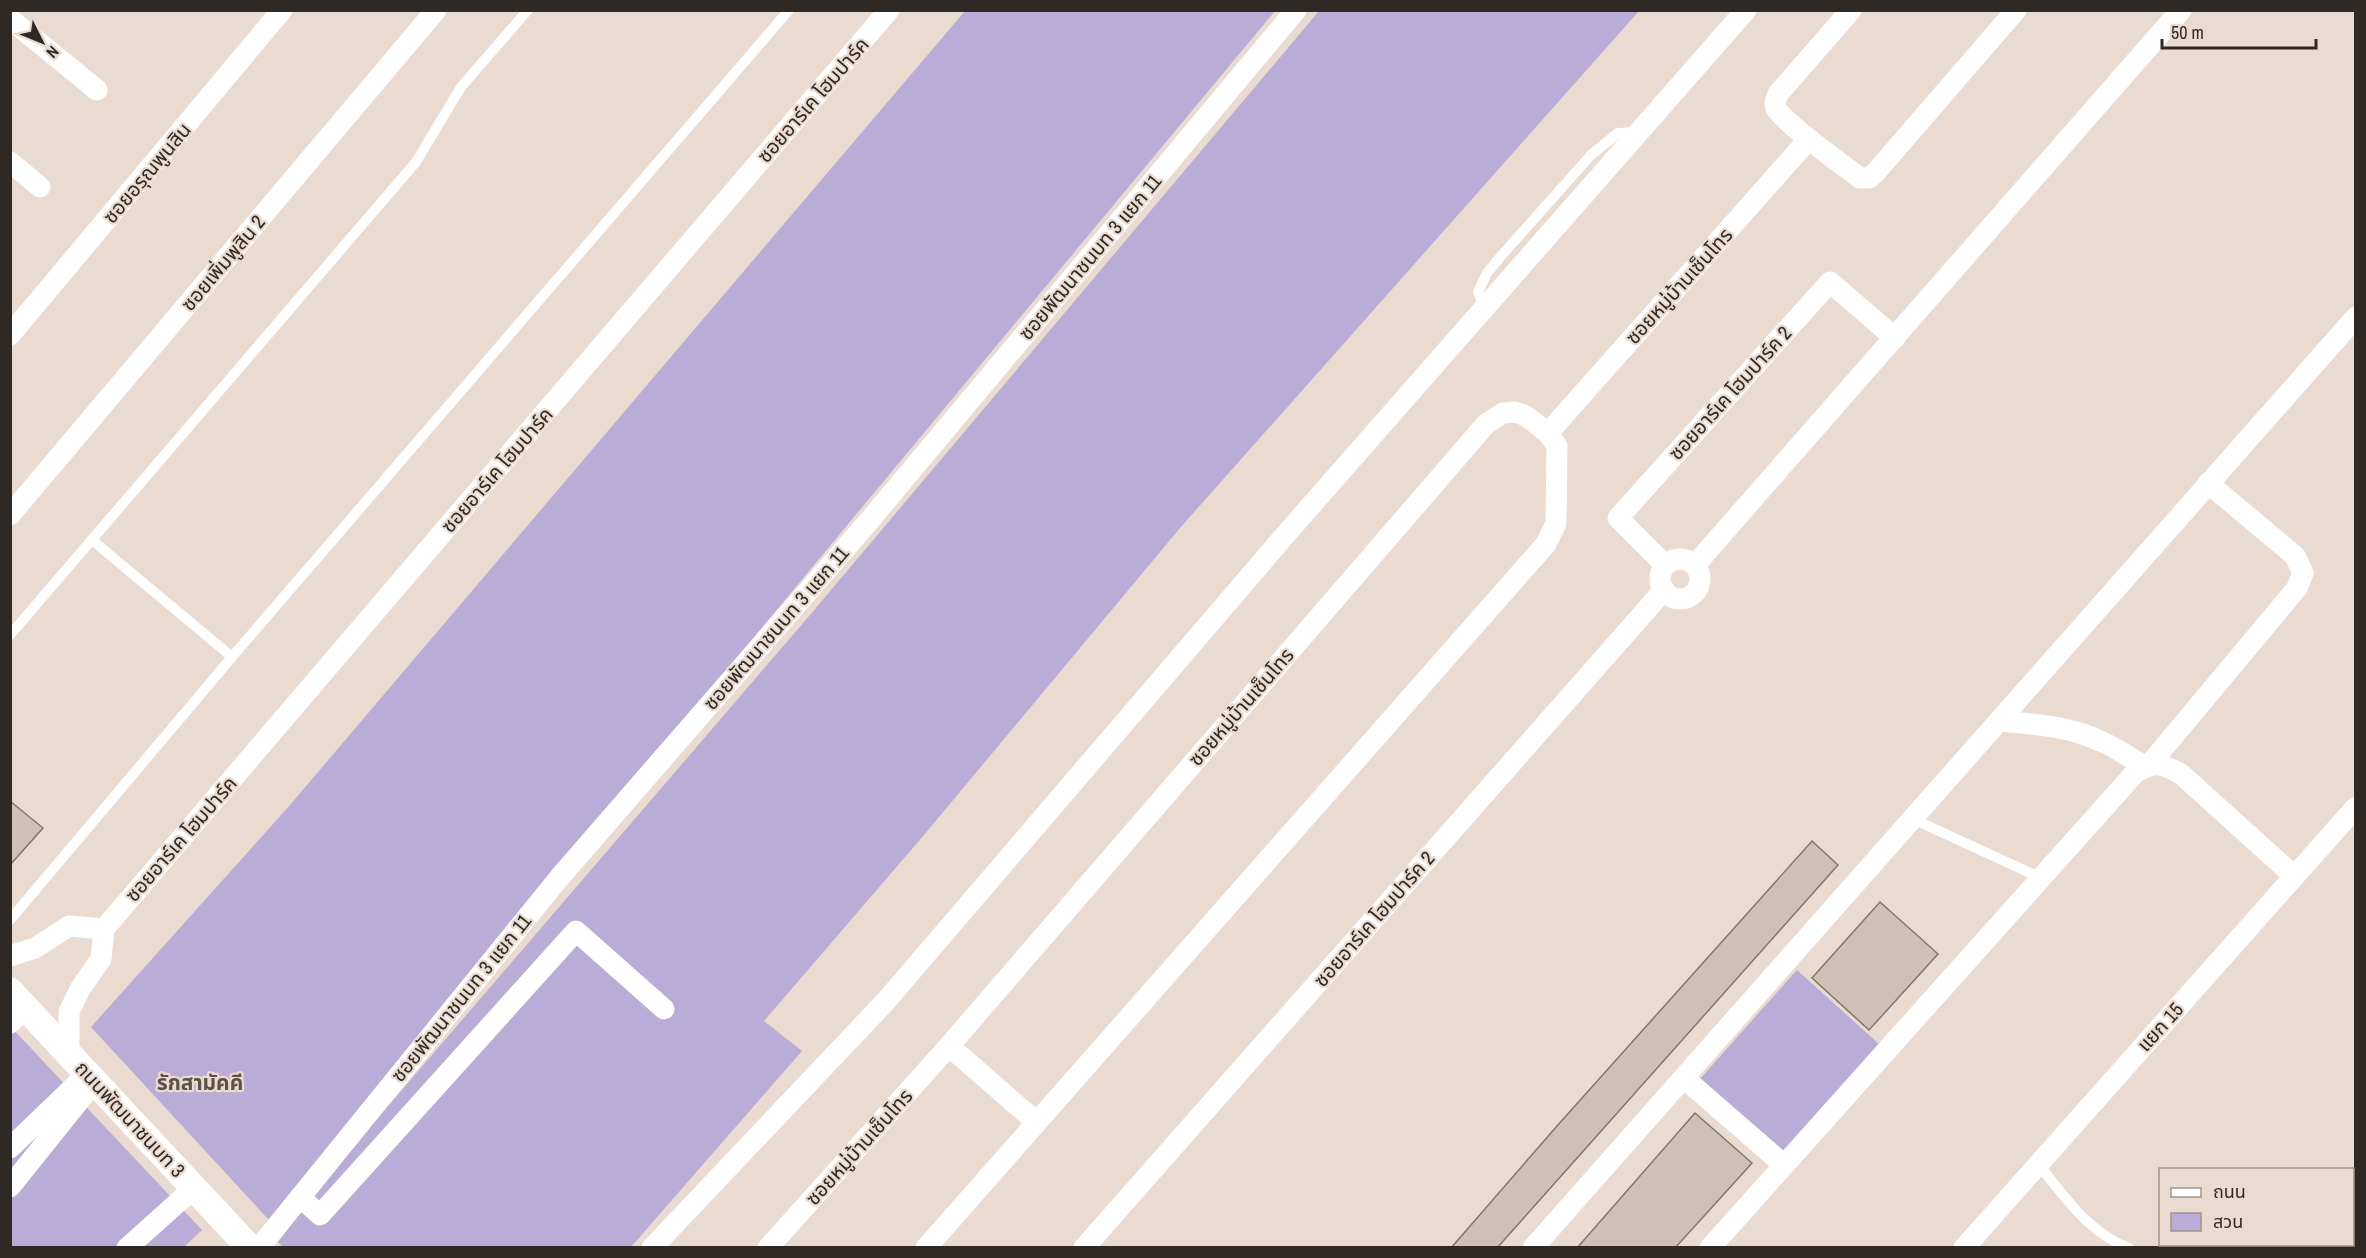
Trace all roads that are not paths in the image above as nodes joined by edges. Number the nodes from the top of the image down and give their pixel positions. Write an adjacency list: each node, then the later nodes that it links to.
1 (282, 10): 17 (street, ซอยอรุณพูนสิน)
2 (436, 10): 21 (street, ซอยเพิ่มพูสิน 2)
3 (528, 10): 22 (lane)
4 (789, 10): 27 (lane)
5 (889, 10): 37 (street, ซอยอาร์เค โฮมปาร์ค)
6 (1296, 10): 51 (street, ซอยพัฒนาชนบท 3 แยก 11)
7 (1746, 10): 55 (street)
8 (1851, 10): 13 (street)
9 (2016, 10): 13 (street)
10 (2181, 10): 18 (street)
11 (10, 19): 12 (street)
12 (97, 90)
13 (1809, 139): 19 (street, ซอยหมู่บ้านเซ็นโทร)
14 (10, 162): 15 (street)
15 (40, 187)
16 (2355, 317): 20 (street)
17 (10, 335)
18 (1894, 338): 23 (street, ซอยอาร์เค โฮมปาร์ค 2); 24 (street)
19 (1548, 433): 41 (street, ซอยหมู่บ้านเซ็นโทร); 45 (street)
20 (2208, 483): 28 (street); 29 (street)
21 (10, 515)
22 (92, 540): 26 (lane); 27 (lane)
23 (1665, 565): 24 (street); 25 (street)
24 (1695, 565): 25 (street)
25 (1664, 590): 58 (street, ซอยอาร์เค โฮมปาร์ค 2)
26 (10, 635)
27 (232, 657): 35 (lane)
28 (1999, 721): 29 (street); 31 (street)
29 (2147, 765): 32 (street); 33 (street)
30 (2355, 807): 32 (street, แยก 15)
31 (1912, 819): 33 (lane); 44 (street)
32 (2294, 876): 47 (street, แยก 15)
33 (2041, 878): 48 (street)
34 (10, 900): 35 (lane)
35 (19, 909): 36 (lane)
36 (10, 920)
37 (104, 929): 38 (street); 42 (street)
38 (10, 956)
39 (16, 1007): 42 (street, ถนนพัฒนาชนบท 3)
40 (664, 1009): 51 (street)
41 (949, 1046): 45 (street); 56 (street, ซอยหมู่บ้านเซ็นโทร)
42 (69, 1053): 43 (street, ถนนพัฒนาชนบท 3)
43 (91, 1077): 46 (street); 49 (street); 50 (street, ถนนพัฒนาชนบท 3)
44 (1684, 1077): 48 (street); 59 (street)
45 (1035, 1121): 57 (street)
46 (10, 1148)
47 (2038, 1164): 61 (street, แยก 15); 62 (lane)
48 (1784, 1165): 60 (street)
49 (10, 1187)
50 (194, 1188): 52 (street); 53 (street, ถนนพัฒนาชนบท 3)
51 (300, 1197): 54 (street, ซอยพัฒนาชนบท 3 แยก 11)
52 (128, 1248)
53 (250, 1248)
54 (259, 1248)
55 (652, 1248)
56 (768, 1248)
57 (926, 1248)
58 (1084, 1248)
59 (1533, 1248)
60 (1710, 1248)
61 (1964, 1248)
62 (2129, 1248)

